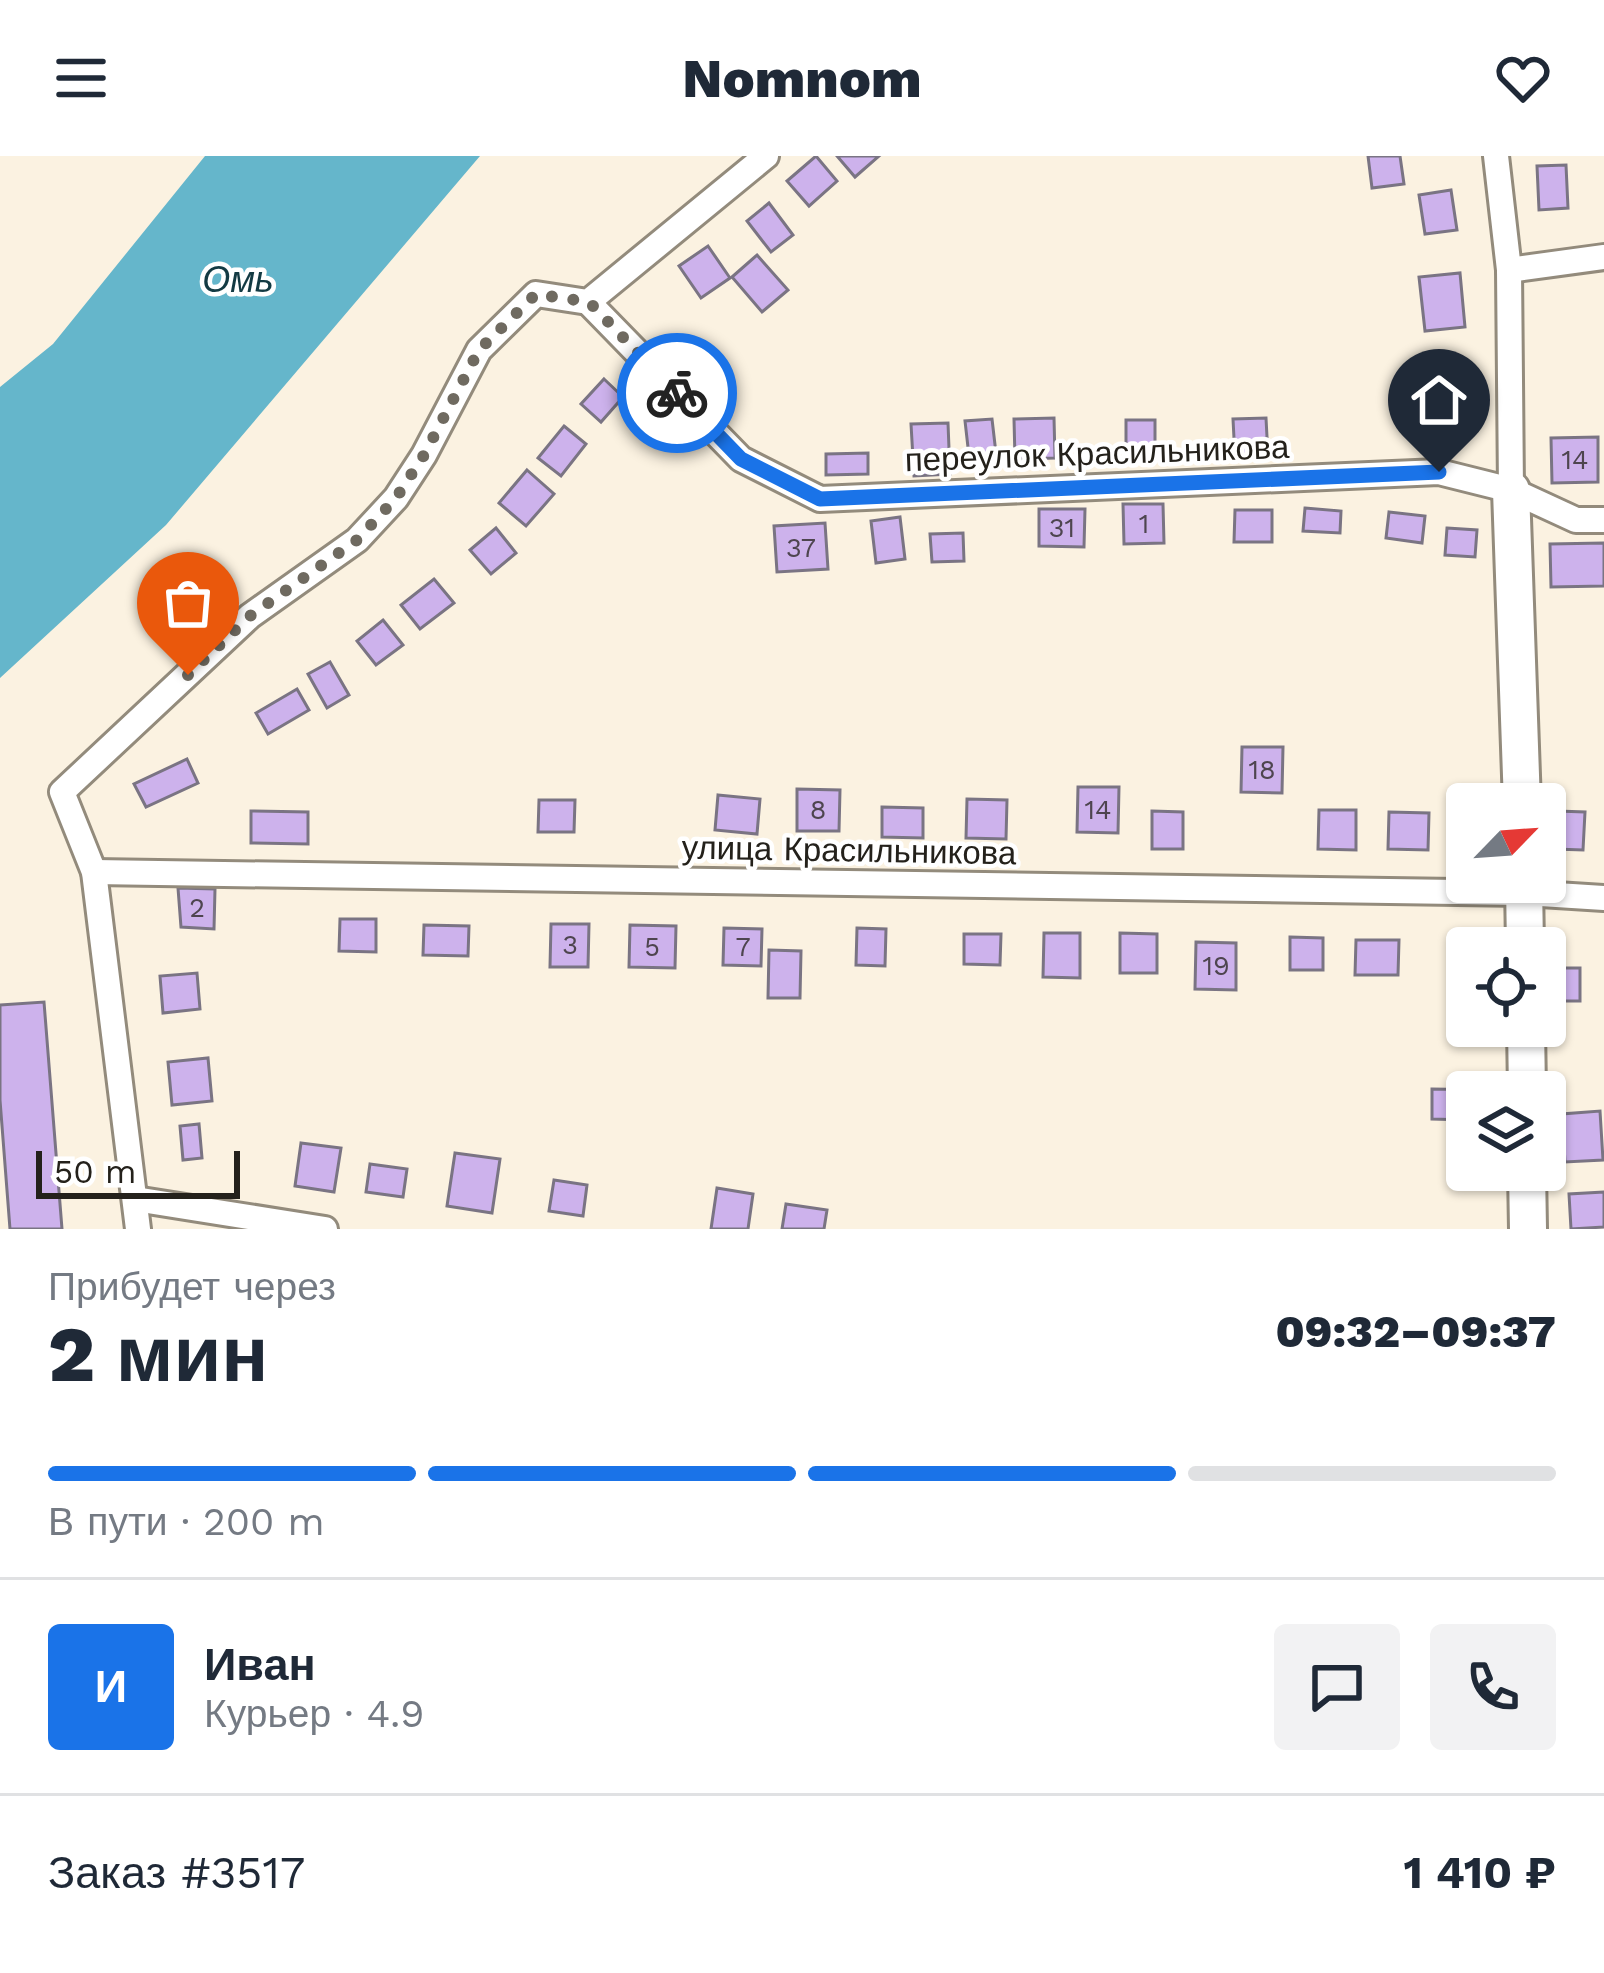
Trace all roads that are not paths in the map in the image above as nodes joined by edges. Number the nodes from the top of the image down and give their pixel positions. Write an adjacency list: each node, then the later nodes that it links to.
1 (766, 156): 5 (street)
2 (1496, 156): 4 (street)
3 (1604, 256): 4 (street)
4 (1509, 270): 6 (street)
5 (589, 302): 6 (street, переулок Красильникова); 9 (street)
6 (1511, 490): 7 (street, переулок Красильникова); 8 (street)
7 (1604, 520)
8 (1521, 783)
9 (94, 872): 10 (street, улица Красильникова); 14 (street)
10 (1446, 887)
11 (1566, 893): 12 (street, улица Красильникова)
12 (1604, 898)
13 (1527, 1191): 17 (street)
14 (135, 1199): 15 (street); 16 (street)
15 (137, 1229)
16 (326, 1229)
17 (1528, 1229)

